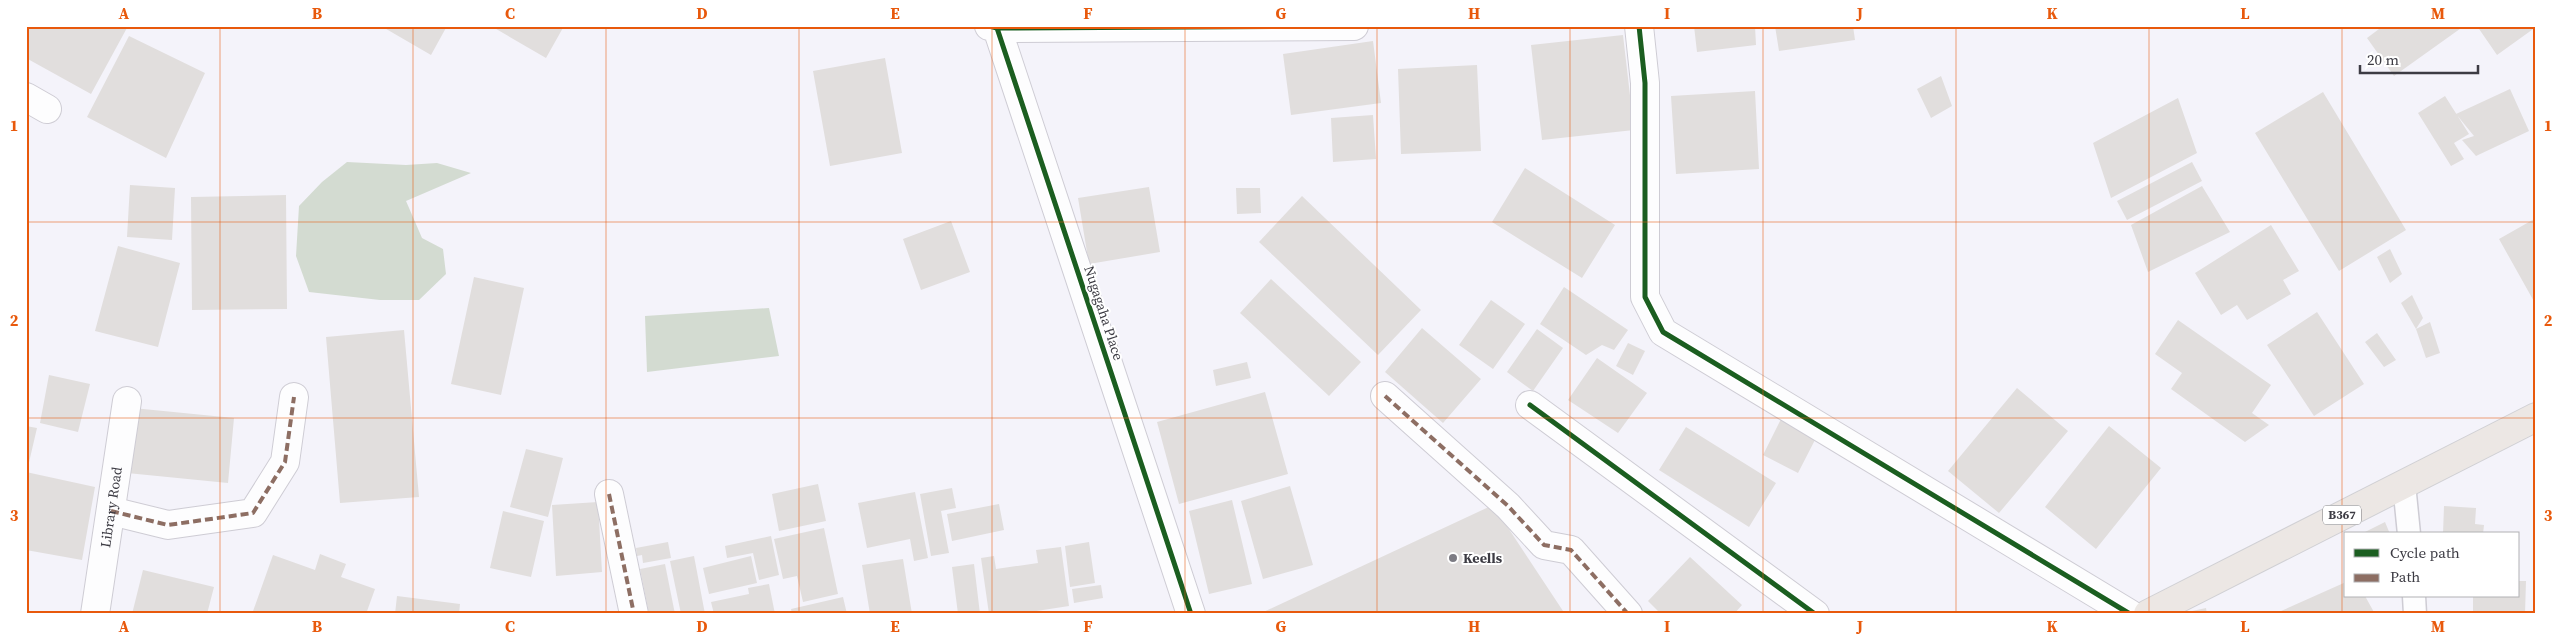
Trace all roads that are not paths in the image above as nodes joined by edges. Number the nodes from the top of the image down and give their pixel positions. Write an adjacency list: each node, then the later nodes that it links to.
1 (1354, 26): 3 (street)
2 (1639, 26): 19 (street)
3 (993, 27): 16 (street, Nugagaha Place)
4 (294, 396): 11 (street)
5 (1385, 396): 17 (street)
6 (127, 401): 11 (street, Library Road)
7 (1530, 405): 18 (street)
8 (2536, 417): 9 (main road, B367)
9 (2404, 484): 12 (lane); 20 (main road, B367)
10 (609, 494): 15 (street)
11 (111, 511): 14 (street, Library Road)
12 (2409, 532)
13 (2414, 598): 21 (lane)
14 (95, 614)
15 (634, 614)
16 (1191, 614)
17 (1628, 614)
18 (1815, 614)
19 (2130, 614)
20 (2148, 614)
21 (2415, 614)

